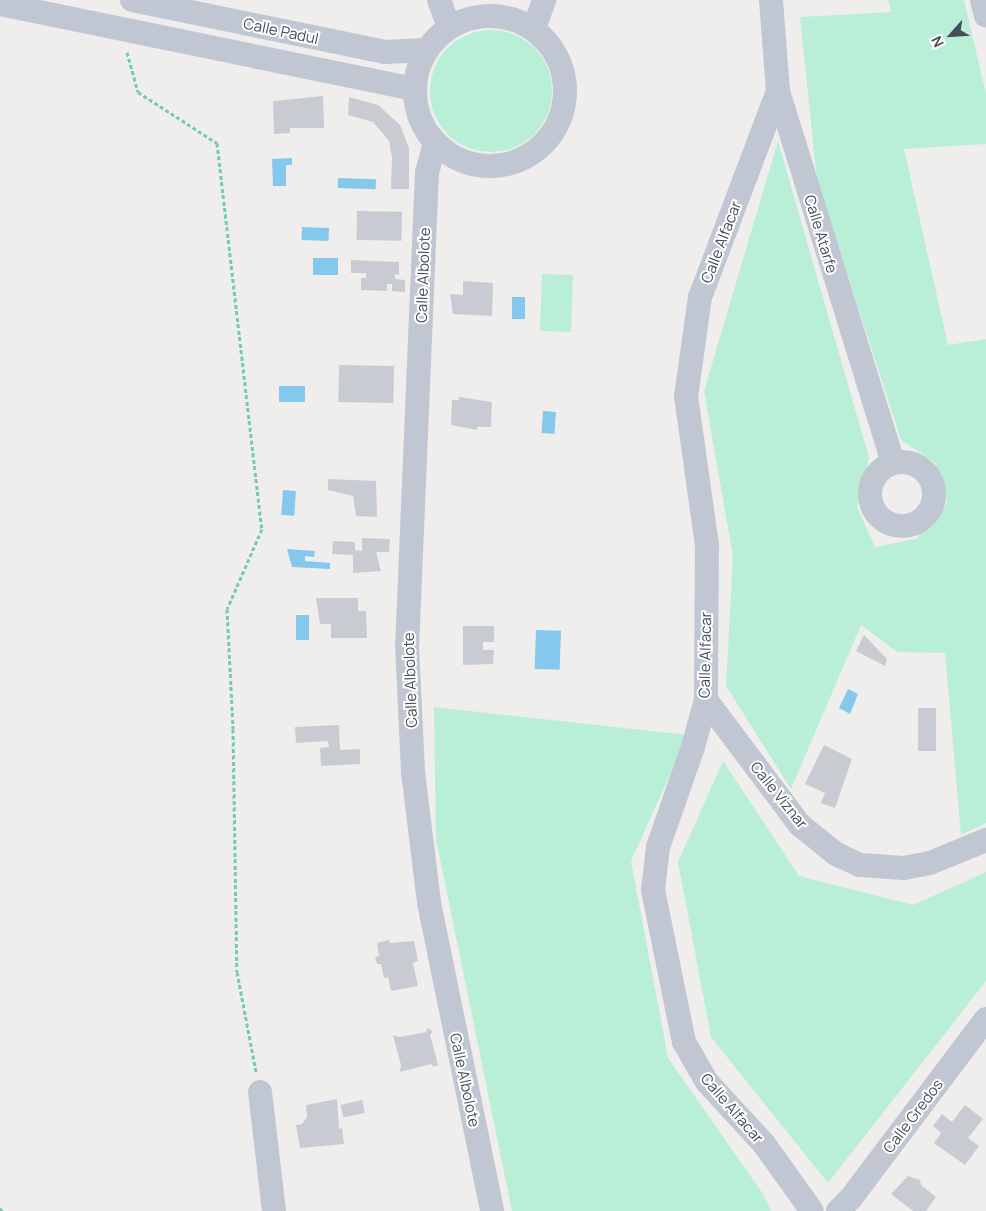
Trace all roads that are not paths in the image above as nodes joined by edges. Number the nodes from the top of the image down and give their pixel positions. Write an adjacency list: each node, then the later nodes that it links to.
1 (134, 0): 10 (street, Calle Padul); 11 (street, Calle Padul)
2 (439, 0): 8 (street)
3 (544, 0): 9 (street)
4 (771, 0): 13 (street, Calle Atarfe)
5 (982, 0): 7 (street)
6 (0, 4): 10 (street, Calle Padul)
7 (986, 16)
8 (449, 27): 9 (street); 11 (street)
9 (534, 28): 14 (street)
10 (130, 30): 12 (street, Calle Padul)
11 (426, 50): 12 (street)
12 (415, 89): 14 (street)
13 (778, 91): 15 (street, Calle Atarfe); 16 (street, Calle Alfacar)
14 (435, 143): 21 (street, Calle Albolote)
15 (893, 463)
16 (706, 700): 17 (street, Calle Víznar); 22 (street, Calle Alfacar)
17 (986, 840)
18 (986, 1019): 23 (street, Calle Gredos)
19 (260, 1092): 20 (street)
20 (274, 1211)
21 (492, 1211)
22 (812, 1211)
23 (838, 1211)

